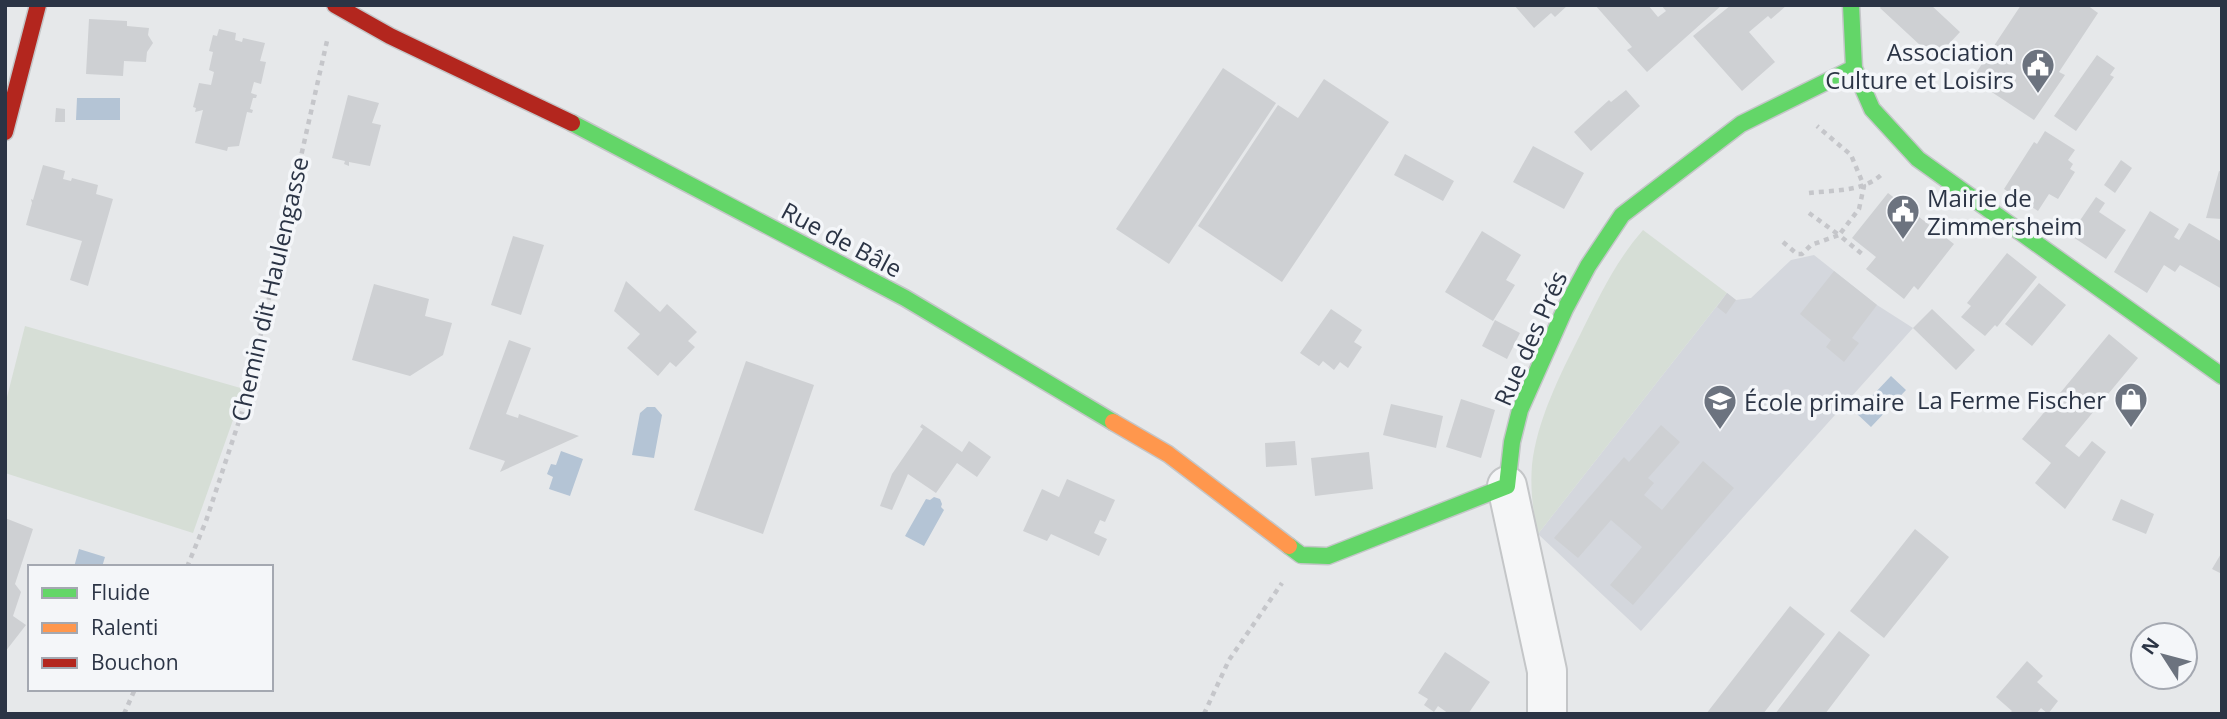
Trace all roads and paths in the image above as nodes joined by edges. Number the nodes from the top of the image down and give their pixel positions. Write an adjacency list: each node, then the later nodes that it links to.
1 (38, 5): 7 (street)
2 (335, 5): 16 (street, Rue de Bâle)
3 (1851, 5): 5 (street)
4 (329, 33): 17 (path, Chemin dit Haulengasse)
5 (1854, 68): 6 (street, Rue des Prés); 14 (street)
6 (1805, 93): 8 (path); 15 (street, Rue des Prés)
7 (5, 132)
8 (1864, 186): 9 (path); 11 (path)
9 (1809, 193)
10 (1809, 213): 11 (path)
11 (1839, 236): 12 (path); 13 (path)
12 (1783, 242)
13 (1862, 254)
14 (2222, 376)
15 (1507, 486): 16 (street); 21 (street)
16 (1301, 555): 20 (path)
17 (188, 565)
18 (134, 691): 19 (path)
19 (124, 714)
20 (1204, 714)
21 (1547, 714)

